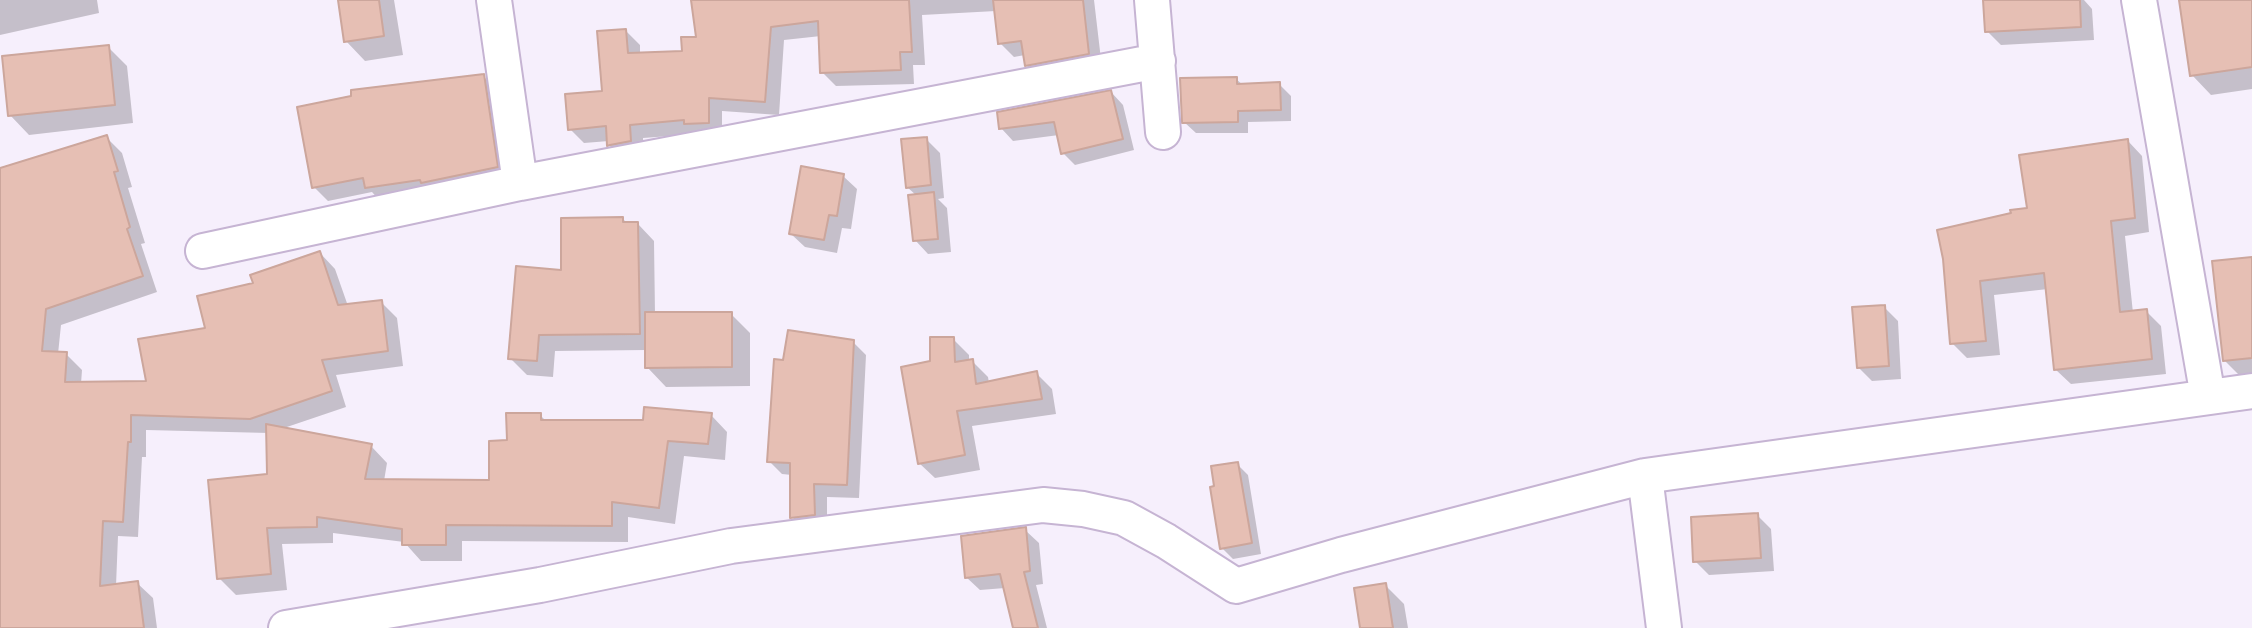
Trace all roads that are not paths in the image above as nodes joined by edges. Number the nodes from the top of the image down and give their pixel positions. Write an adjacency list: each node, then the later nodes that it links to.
1 (494, 0): 6 (street)
2 (1152, 0): 4 (street)
3 (2139, 0): 9 (street)
4 (1158, 61): 5 (street); 6 (street)
5 (1163, 132)
6 (520, 183): 7 (street)
7 (203, 251)
8 (2252, 391): 9 (street)
9 (2208, 397): 10 (street)
10 (1645, 476): 11 (street); 12 (street)
11 (286, 628)
12 (1664, 628)

